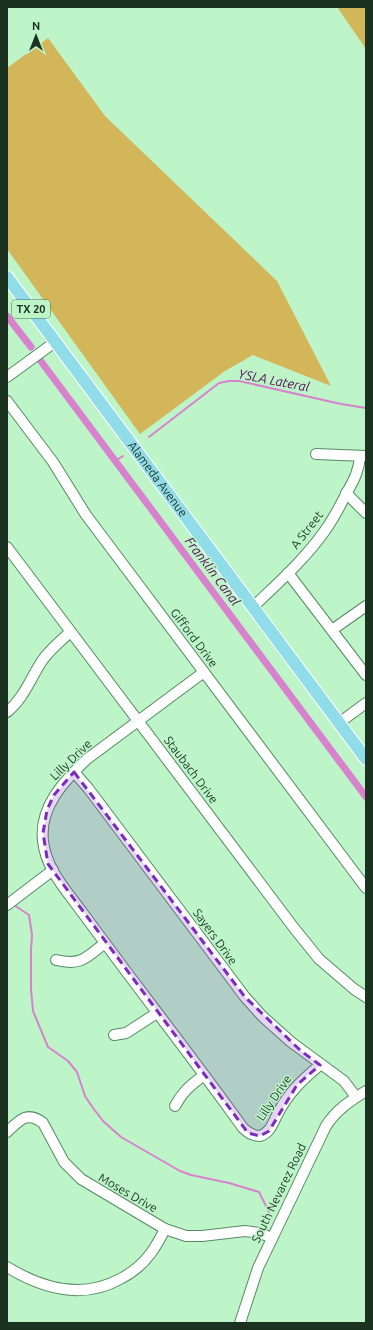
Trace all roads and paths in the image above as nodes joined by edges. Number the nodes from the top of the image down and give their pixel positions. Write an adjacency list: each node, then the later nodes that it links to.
1 (7, 277): 2 (main road, Alameda Avenue / TX 20)
2 (55, 342): 3 (street); 12 (main road, Alameda Avenue / TX 20)
3 (7, 377)
4 (7, 401): 15 (street, Gifford Drive)
5 (316, 454): 6 (street)
6 (363, 456): 7 (street, A Street)
7 (346, 493): 8 (street); 10 (street, A Street)
8 (366, 512)
9 (7, 547): 14 (street, Staubach Drive)
10 (288, 573): 12 (street, A Street); 13 (street)
11 (366, 606): 13 (street)
12 (253, 607): 20 (main road, Alameda Avenue / TX 20)
13 (332, 630): 16 (street)
14 (70, 632): 18 (street); 19 (street, Staubach Drive)
15 (204, 672): 19 (street, Lilly Drive); 24 (street, Gifford Drive)
16 (366, 676)
17 (366, 703): 20 (street)
18 (7, 712)
19 (138, 720): 22 (street, Lilly Drive); 28 (street, Staubach Drive)
20 (339, 723): 21 (main road, Alameda Avenue / TX 20)
21 (366, 759)
22 (74, 772): 23 (street, Lilly Drive); 31 (street, Sayers Drive)
23 (53, 870): 25 (street); 26 (street, Lilly Drive)
24 (366, 888)
25 (7, 905)
26 (105, 943): 27 (street); 29 (street, Lilly Drive)
27 (56, 960)
28 (366, 997)
29 (157, 1013): 30 (street); 32 (street, Lilly Drive)
30 (114, 1035)
31 (320, 1065): 32 (street, Lilly Drive); 34 (street, Sayers Drive)
32 (204, 1075): 35 (street)
33 (366, 1090): 34 (street, South Nevarez Road)
34 (356, 1097): 38 (street, South Nevarez Road)
35 (175, 1106)
36 (7, 1132): 37 (street, Moses Drive)
37 (165, 1229): 38 (street, Moses Drive); 39 (street)
38 (272, 1238): 40 (street, South Nevarez Road)
39 (7, 1267)
40 (240, 1323)

